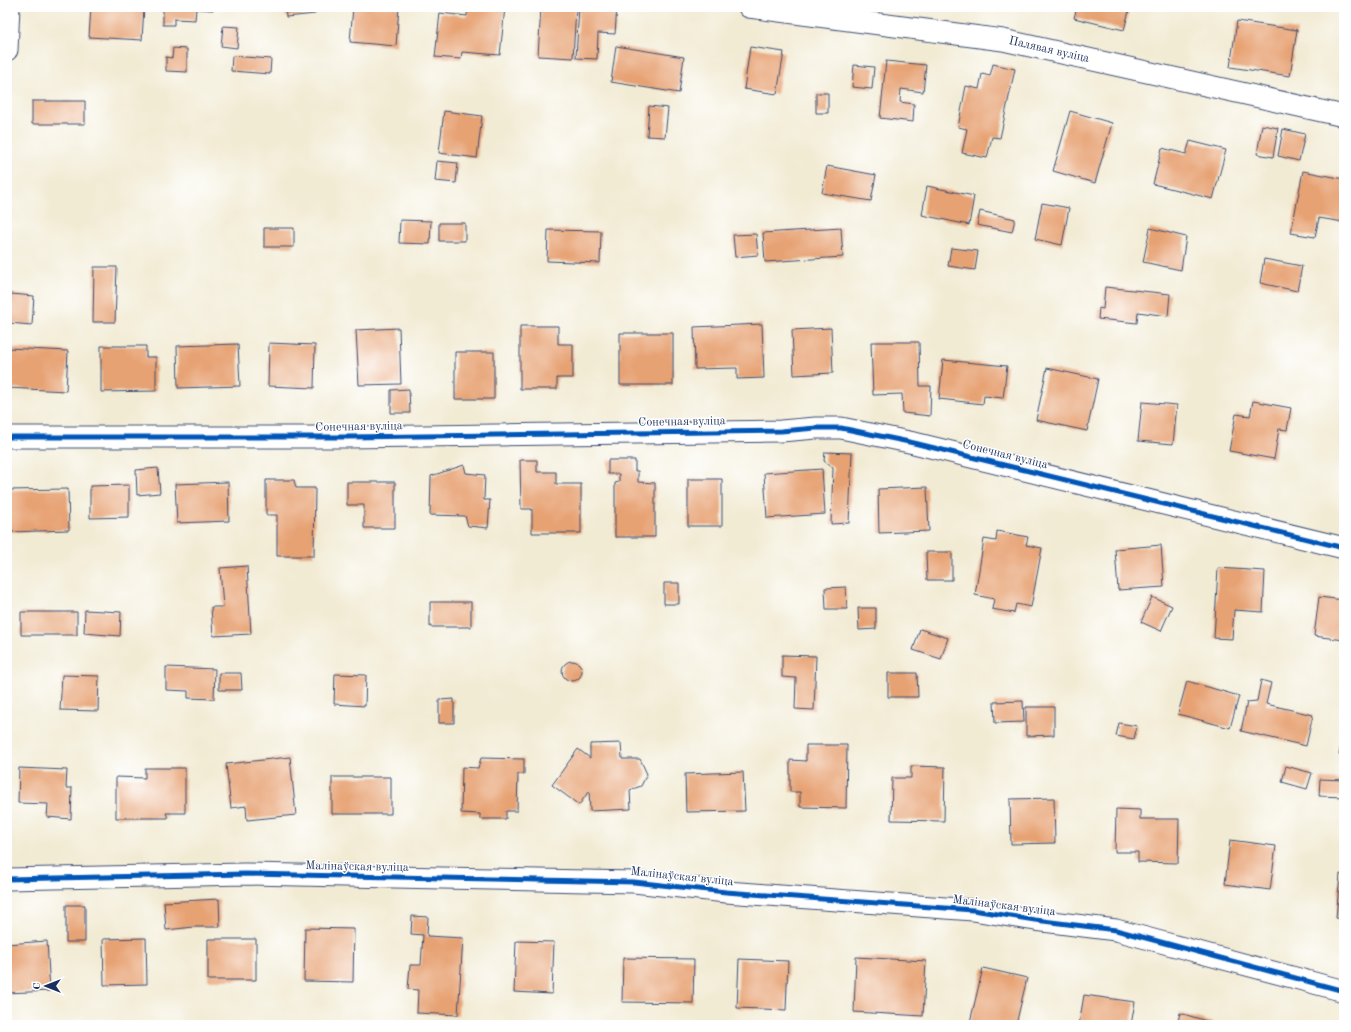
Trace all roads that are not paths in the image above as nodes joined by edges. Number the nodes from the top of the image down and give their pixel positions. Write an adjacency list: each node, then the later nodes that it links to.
1 (9, 7): 3 (street)
2 (749, 7): 4 (street, Палявая вуліца)
3 (7, 50)
4 (1344, 116)
5 (7, 437): 6 (street, Сонечная вуліца)
6 (1344, 548)
7 (7, 879): 8 (street, Малінаўская вуліца)
8 (1344, 991)

